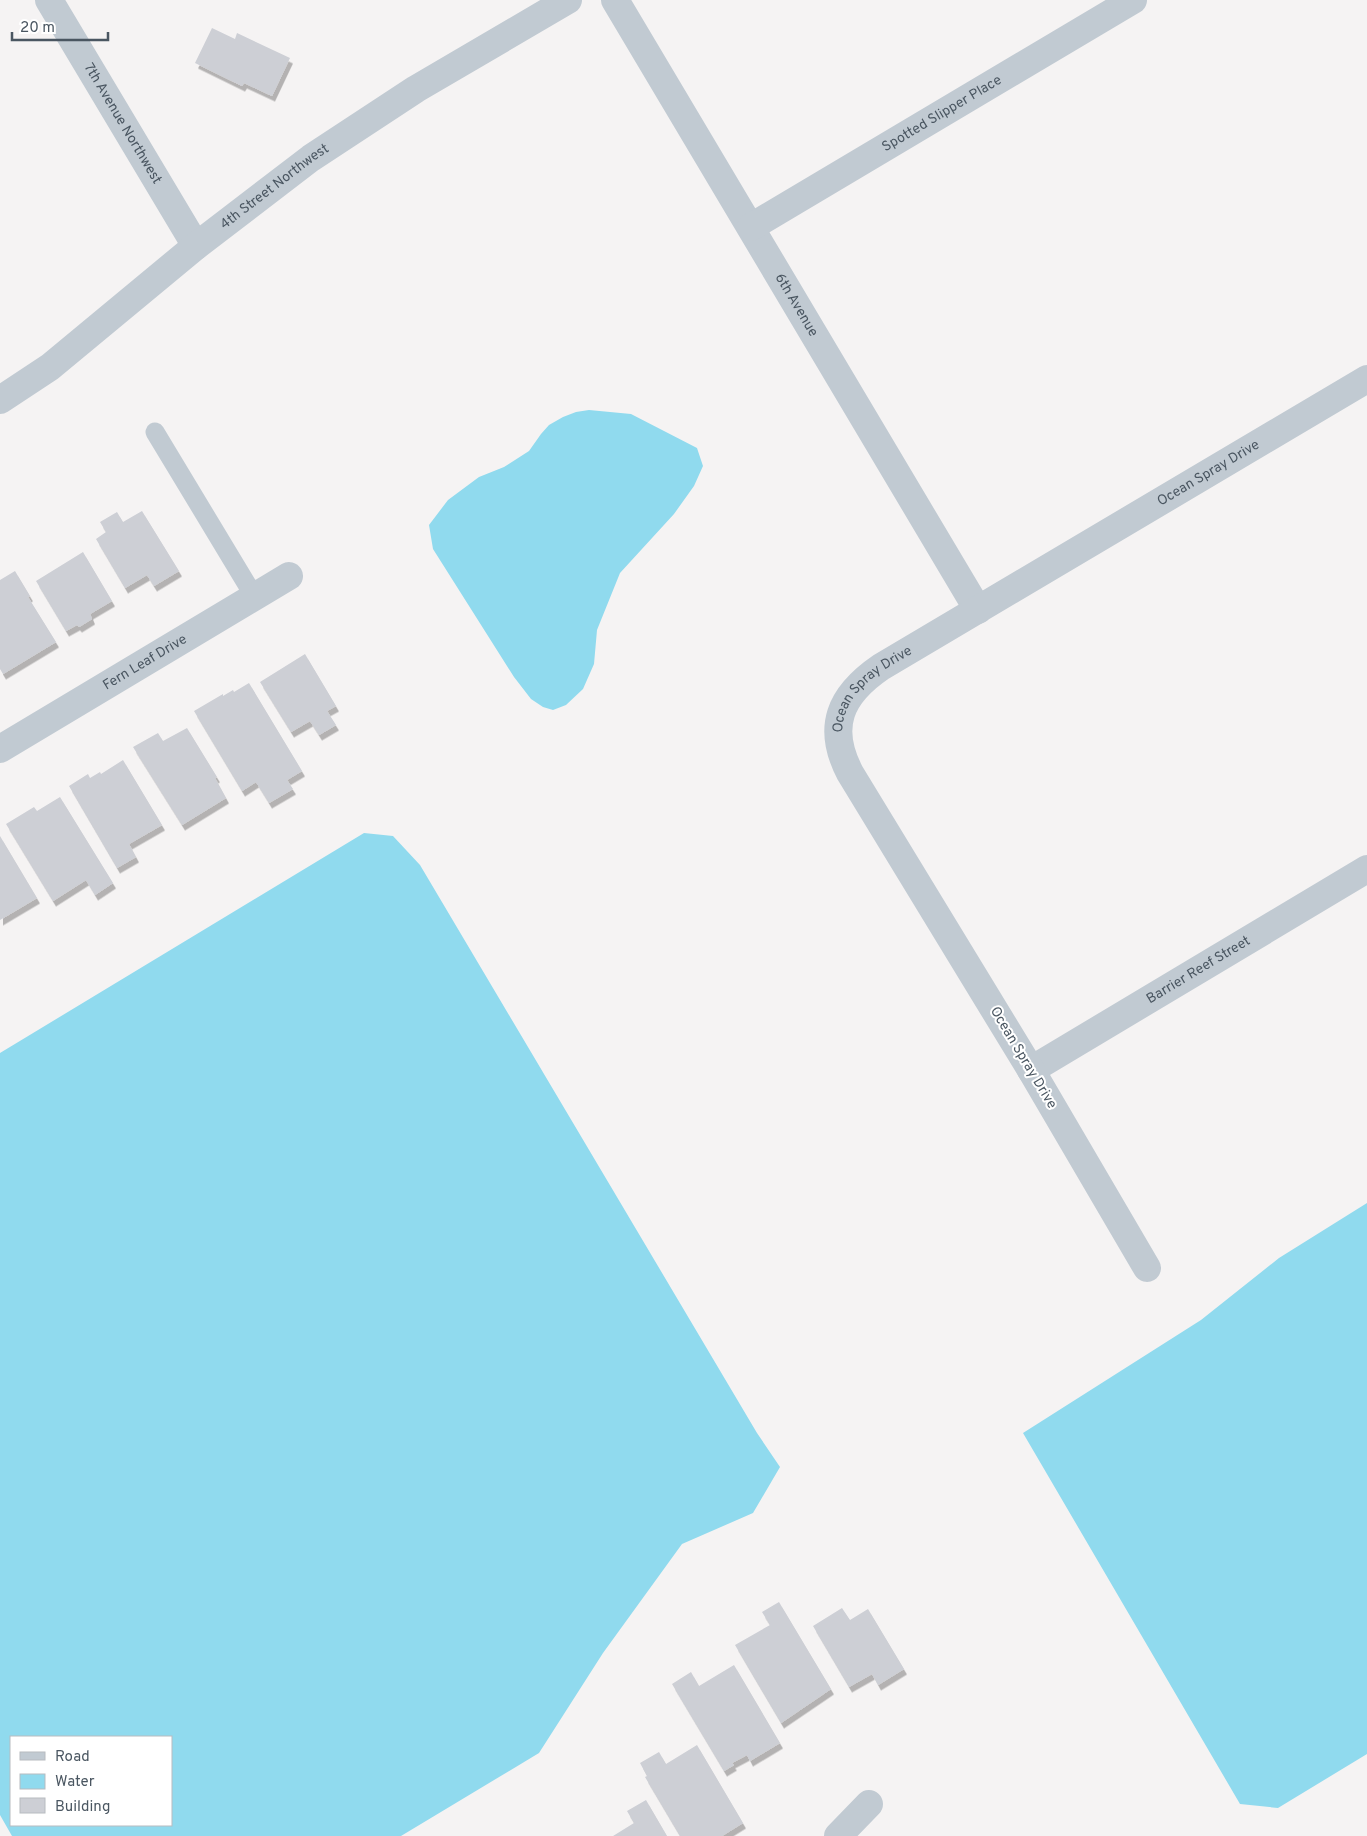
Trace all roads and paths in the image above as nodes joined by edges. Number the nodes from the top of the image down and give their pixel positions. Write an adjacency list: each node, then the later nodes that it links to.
1 (49, 0): 6 (street, 7th Avenue Northwest)
2 (568, 0): 6 (street, 4th Street Northwest)
3 (615, 0): 5 (street, 6th Avenue)
4 (1133, 0): 5 (street, Spotted Slipper Place)
5 (751, 227): 12 (street, 6th Avenue)
6 (196, 246): 8 (street, 4th Street Northwest)
7 (1367, 379): 12 (street, Ocean Spray Drive)
8 (0, 400)
9 (154, 432): 11 (lane)
10 (289, 576): 11 (street, Fern Leaf Drive)
11 (254, 596): 13 (street, Fern Leaf Drive)
12 (978, 610): 15 (street, Ocean Spray Drive)
13 (0, 748)
14 (1367, 869): 15 (street, Barrier Reef Street)
15 (1031, 1070): 16 (street, Ocean Spray Drive)
16 (1147, 1268)
17 (869, 1804): 18 (street)
18 (838, 1836)

